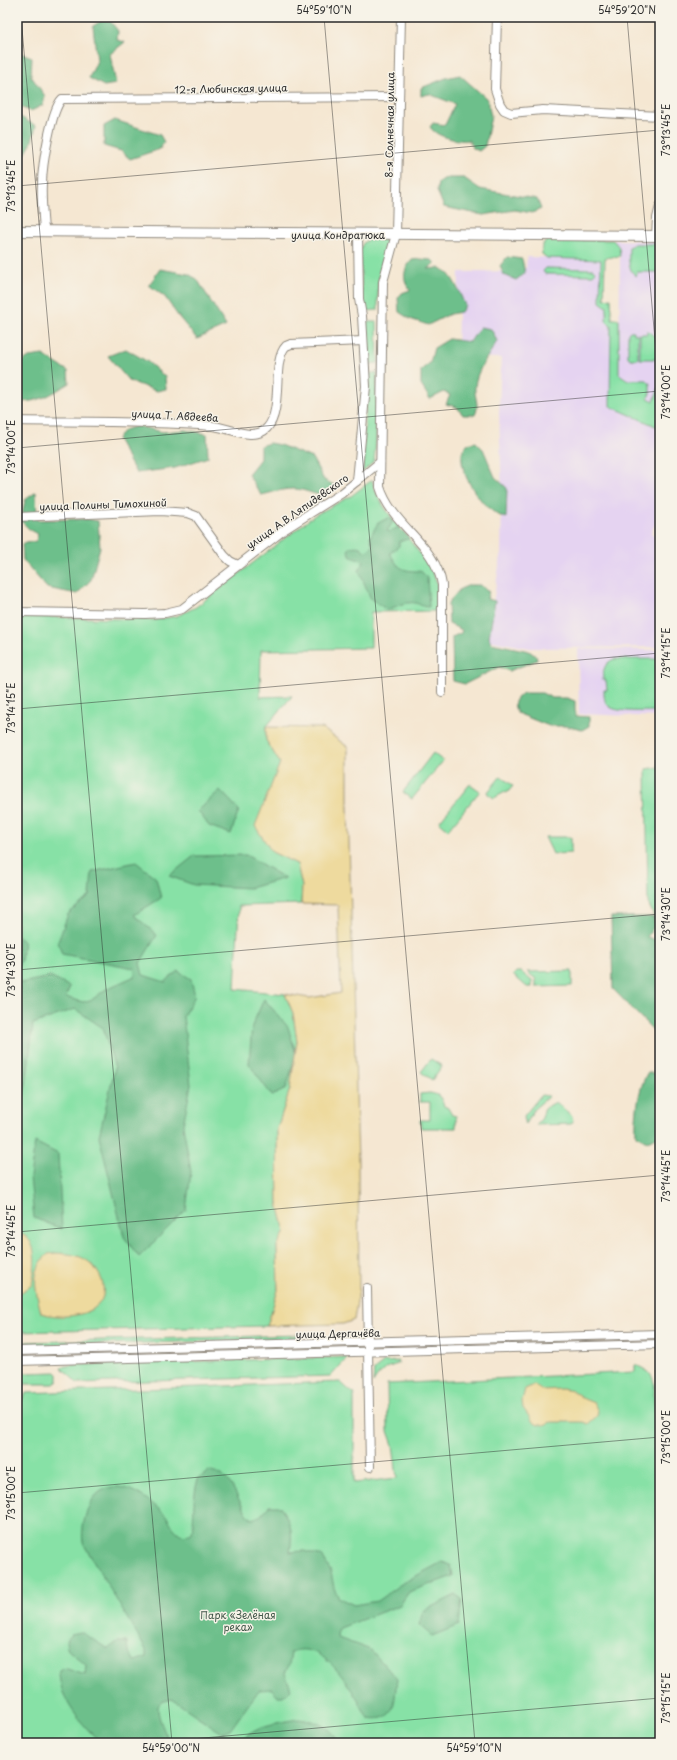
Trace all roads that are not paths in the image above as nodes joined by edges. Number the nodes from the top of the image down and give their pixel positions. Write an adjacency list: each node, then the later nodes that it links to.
1 (401, 17): 3 (street, 8-я Солнечная улица)
2 (497, 17): 4 (street)
3 (399, 97): 6 (street, 12-я Любинская улица); 9 (street, 8-я Солнечная улица)
4 (660, 116)
5 (660, 206): 10 (street)
6 (44, 230): 7 (main road, улица Кондратюка); 8 (main road, улица Кондратюка)
7 (17, 231)
8 (358, 234): 9 (main road, улица Кондратюка); 11 (street, улица А.В.Ляпидевского)
9 (396, 234): 10 (main road, улица Кондратюка); 13 (street, 8-я Солнечная улица)
10 (658, 236)
11 (363, 341): 12 (street, улица Т. Авдеева); 14 (street, улица А.В.Ляпидевского)
12 (17, 421)
13 (380, 462): 14 (street); 18 (street, 8-я Солнечная улица)
14 (357, 481): 16 (street, улица А.В.Ляпидевского)
15 (17, 517): 16 (street, улица Полины Тимохиной)
16 (238, 565): 17 (street, улица А.В.Ляпидевского)
17 (17, 612)
18 (442, 692)
19 (366, 1288): 21 (street)
20 (660, 1334): 21 (street, улица Дергачёва)
21 (367, 1342): 23 (street, улица Дергачёва); 24 (street)
22 (660, 1344): 24 (street, улица Дергачёва)
23 (17, 1351)
24 (367, 1352): 25 (street, улица Дергачёва); 26 (street)
25 (17, 1361)
26 (370, 1467)

